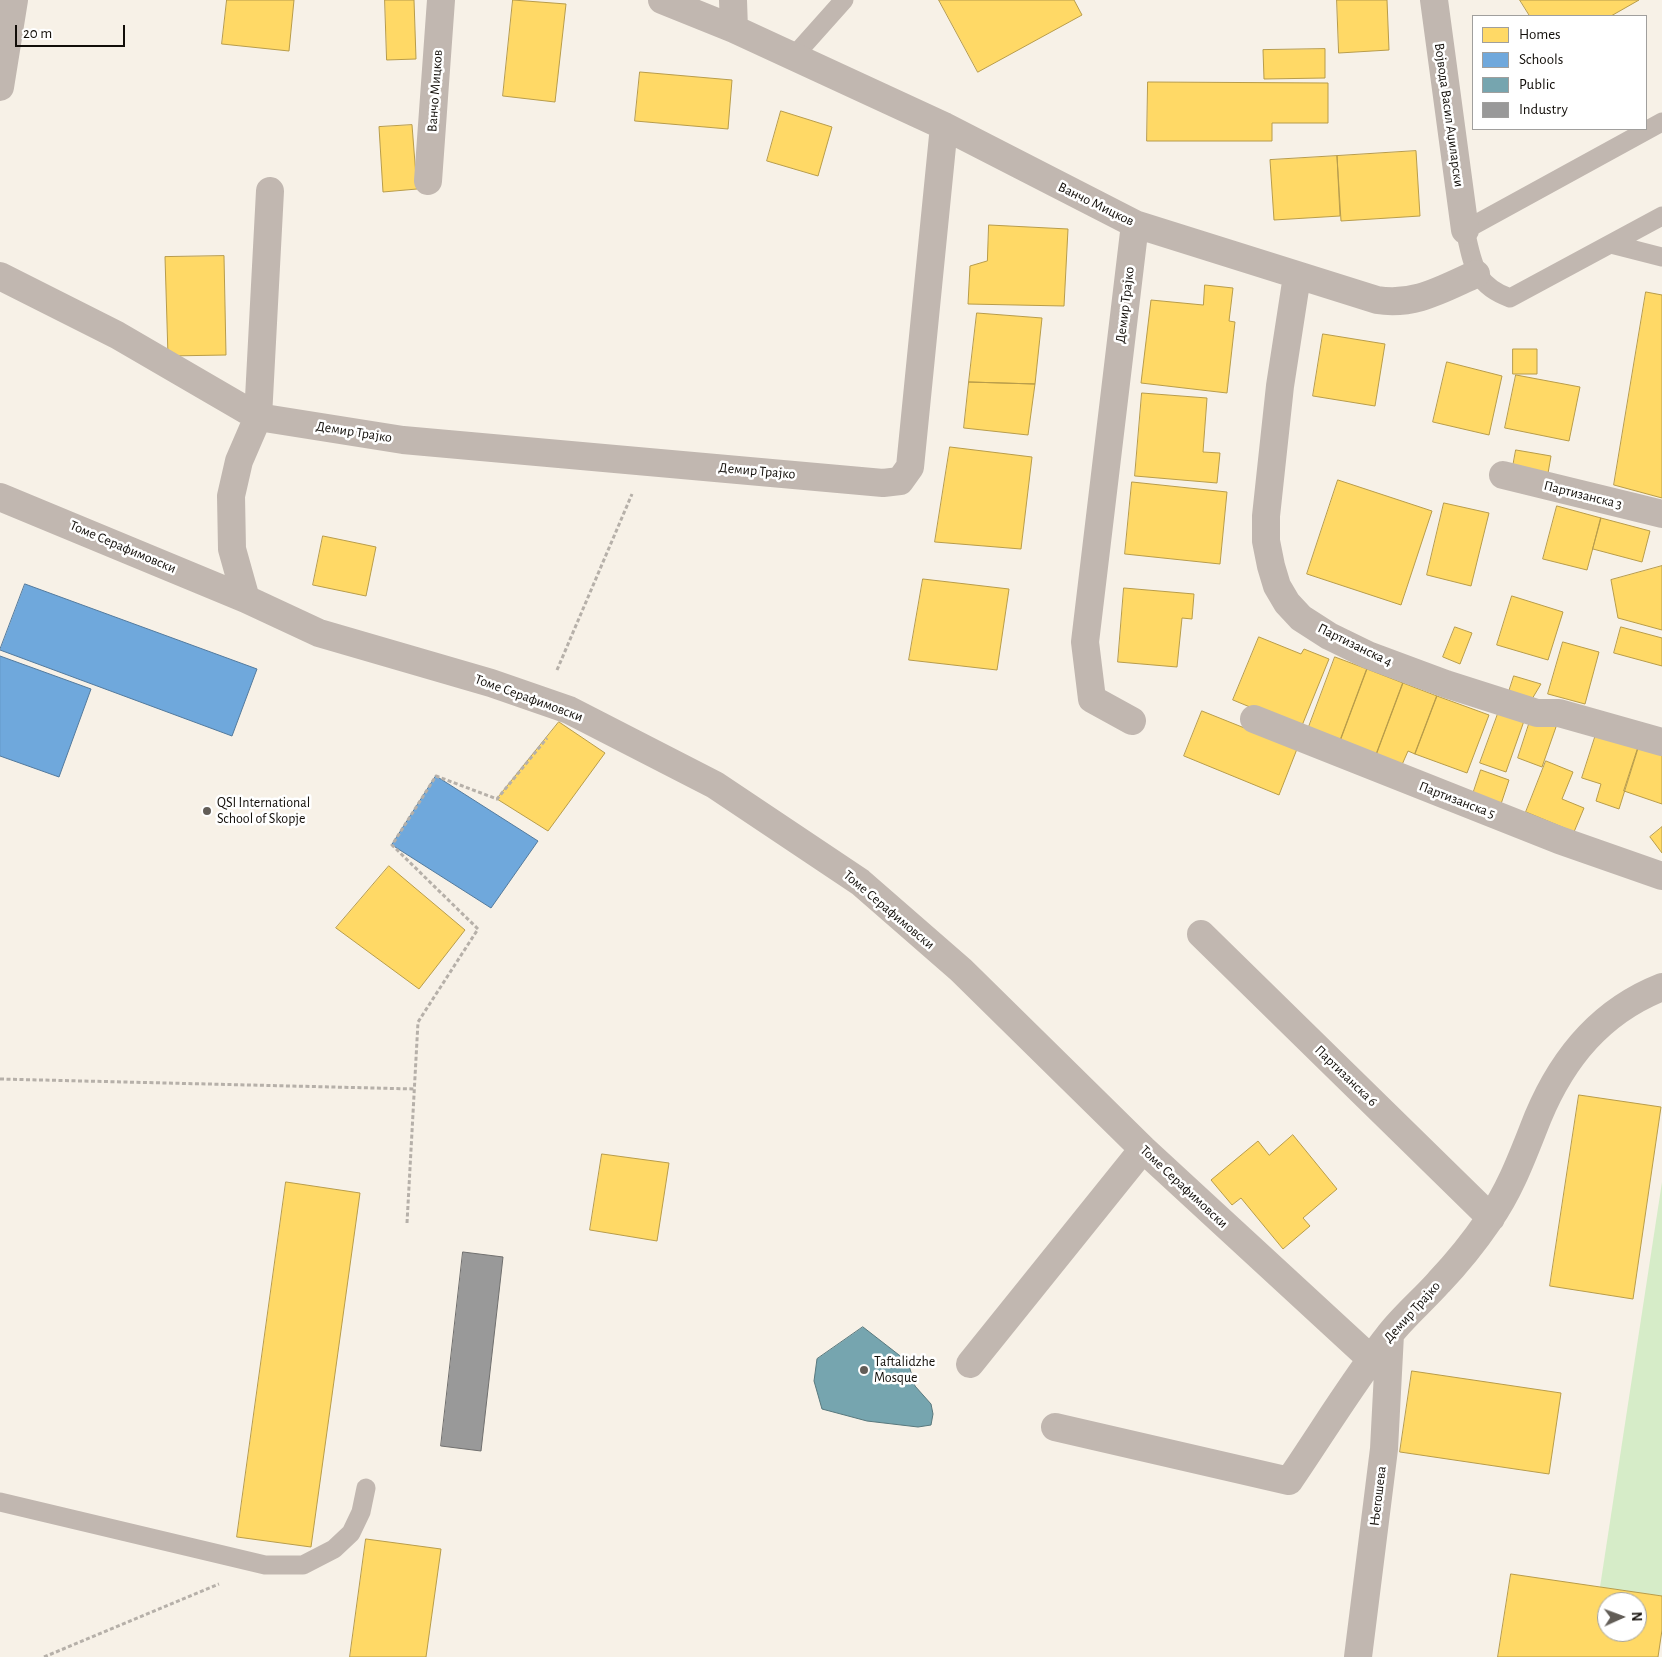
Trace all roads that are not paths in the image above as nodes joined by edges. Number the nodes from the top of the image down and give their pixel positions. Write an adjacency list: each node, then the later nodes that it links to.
1 (14, 0): 9 (street)
2 (441, 0): 12 (street, Ванчо Мицков)
3 (662, 0): 7 (street, Ванчо Мицков)
4 (733, 0): 7 (street)
5 (844, 0): 8 (lane)
6 (1434, 0): 16 (street, Војвода Васил Аџиларски)
7 (734, 28): 8 (street, Ванчо Мицков)
8 (794, 56): 11 (street, Ванчо Мицков)
9 (0, 87)
10 (1662, 122): 16 (lane)
11 (944, 126): 15 (street, Ванчо Мицков); 22 (street, Демир Трајко)
12 (428, 181)
13 (270, 191): 22 (street)
14 (1662, 216): 17 (lane)
15 (1135, 224): 21 (street, Ванчо Мицков); 28 (street, Демир Трајко)
16 (1465, 230): 19 (lane)
17 (1611, 244): 18 (lane); 19 (lane)
18 (1662, 257)
19 (1476, 274): 21 (street, Ванчо Мицков)
20 (0, 276): 22 (street, Демир Трајко)
21 (1297, 276): 29 (street, Партизанска 4)
22 (258, 417): 26 (street)
23 (1503, 476): 25 (street, Партизанска 3)
24 (0, 496): 26 (street, Томе Серафимовски)
25 (1662, 514)
26 (246, 599): 33 (street, Томе Серафимовски)
27 (1254, 720): 30 (street, Партизанска 5)
28 (1132, 721)
29 (1662, 742)
30 (1662, 876)
31 (1201, 934): 34 (street, Партизанска 6)
32 (1662, 987): 34 (street, Демир Трајко)
33 (1143, 1149): 36 (street, Томе Серафимовски); 37 (street)
34 (1491, 1218): 35 (street, Демир Трајко)
35 (1390, 1334): 36 (street, Демир Трајко); 41 (street, Његошева)
36 (1372, 1360): 38 (street, Демир Трајко)
37 (970, 1364)
38 (1055, 1427)
39 (366, 1488): 40 (lane)
40 (0, 1502)
41 (1358, 1657)

